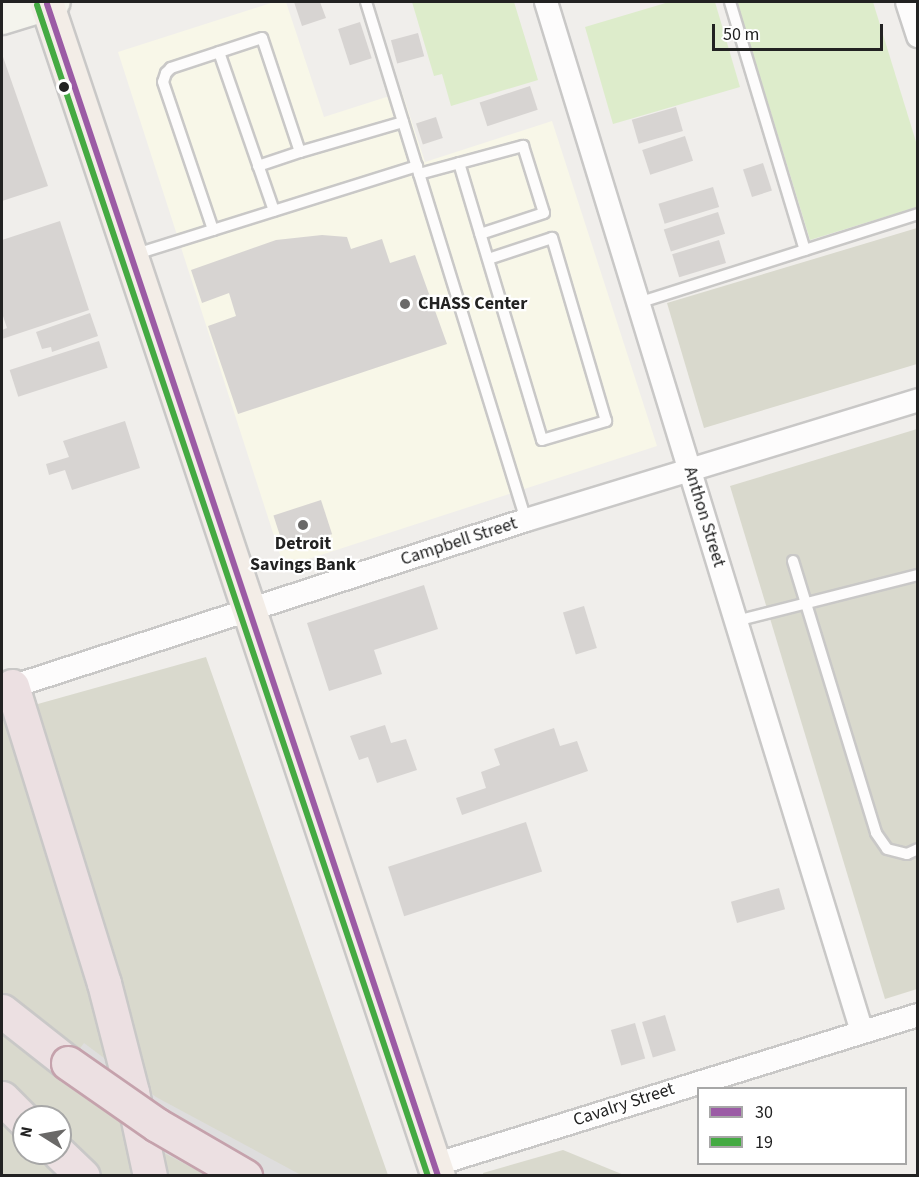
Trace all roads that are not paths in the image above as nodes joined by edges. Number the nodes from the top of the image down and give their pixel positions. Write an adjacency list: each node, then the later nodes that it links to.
1 (49, 2): 6 (street); 19 (main road)
2 (366, 2): 9 (lane)
3 (546, 2): 21 (street, Anthon Street)
4 (730, 2): 18 (lane)
5 (907, 2): 7 (street)
6 (2, 18)
7 (918, 36)
8 (219, 52): 10 (lane); 12 (lane); 16 (lane)
9 (403, 122): 10 (lane); 13 (lane)
10 (300, 152): 12 (lane)
11 (459, 164): 13 (lane); 17 (lane); 17 (lane)
12 (258, 166): 14 (lane)
13 (418, 170): 14 (lane); 24 (lane)
14 (274, 210): 16 (lane)
15 (918, 214): 18 (lane)
16 (213, 230): 19 (lane)
17 (480, 234): 20 (lane)
18 (805, 250): 21 (lane)
19 (131, 256): 28 (main road)
20 (488, 259): 20 (lane)
21 (638, 303): 23 (street, Anthon Street)
22 (918, 400): 23 (street, Campbell Street)
23 (690, 470): 24 (street, Campbell Street); 29 (street, Anthon Street)
24 (526, 520): 28 (street, Campbell Street)
25 (793, 561): 27 (lane)
26 (918, 575): 27 (lane)
27 (806, 601): 29 (lane); 31 (lane)
28 (247, 611): 30 (street, Campbell Street); 36 (main road)
29 (736, 621): 34 (street, Anthon Street)
30 (7, 688): 38 (highway)
31 (918, 849)
32 (2, 1011): 39 (highway, bridge)
33 (918, 1015): 34 (street, Cavalry Street)
34 (862, 1032): 36 (street, Cavalry Street)
35 (72, 1165): 37 (highway)
36 (436, 1170)
37 (83, 1176)
38 (150, 1176)
39 (246, 1176)

